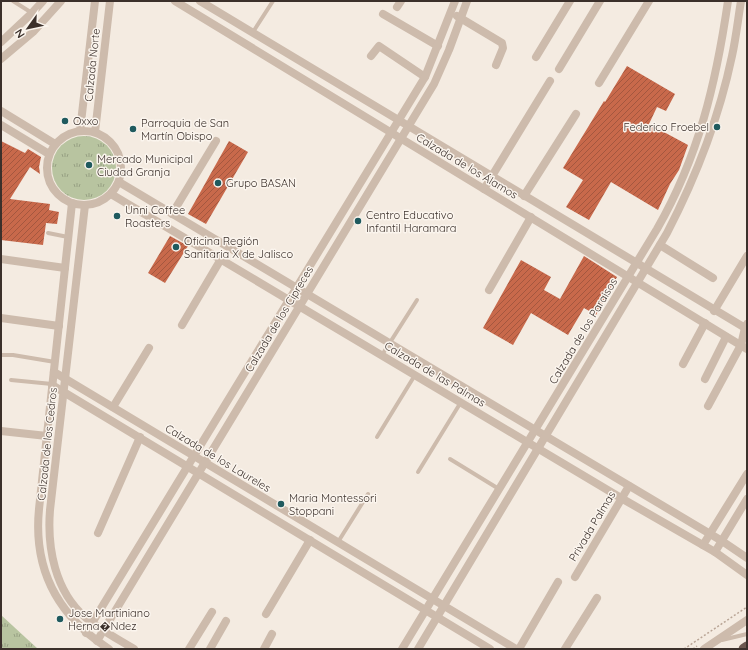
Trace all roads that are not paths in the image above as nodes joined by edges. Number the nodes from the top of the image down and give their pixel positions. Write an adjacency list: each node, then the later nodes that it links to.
1 (43, 1): 16 (street)
2 (61, 1): 27 (street)
3 (95, 1): 38 (street, Calzada Norte)
4 (110, 1): 39 (street, Calzada Norte)
5 (175, 1): 24 (street, Calzada de los Álamos)
6 (200, 1): 20 (street, Calzada de los Álamos)
7 (273, 1): 20 (lane)
8 (455, 1): 17 (street, Calzada de los Cipreces)
9 (467, 1): 19 (street, Calzada de los Cipreces)
10 (570, 1): 26 (street)
11 (600, 1): 29 (street)
12 (649, 1): 32 (street)
13 (728, 1): 44 (street, Calzada de los Paraisos)
14 (741, 1): 46 (street, Calzada de los Paraisos)
15 (16, 2): 16 (lane)
16 (32, 13): 22 (street)
17 (451, 13): 19 (street); 23 (street, Calzada de los Cipreces)
18 (383, 14): 23 (street)
19 (460, 18): 28 (street); 37 (street, Calzada de los Cipreces)
20 (252, 33): 21 (street, Calzada de los Álamos)
21 (262, 38): 24 (street); 35 (street, Calzada de los Álamos)
22 (1, 42)
23 (438, 46): 30 (street, Calzada de los Cipreces)
24 (256, 51): 40 (street, Calzada de los Álamos)
25 (371, 56): 30 (street)
26 (536, 57)
27 (1, 59)
28 (496, 65)
29 (559, 69)
30 (425, 77): 35 (street, Calzada de los Cipreces)
31 (550, 81): 47 (street)
32 (599, 83)
33 (1, 111): 43 (street)
34 (576, 114): 52 (street)
35 (398, 120): 37 (street, Calzada de los Álamos); 40 (street, Calzada de los Cipreces)
36 (1, 125): 45 (street)
37 (408, 126): 41 (street, Calzada de los Cipreces); 47 (street, Calzada de los Álamos)
38 (80, 131): 39 (street); 43 (street)
39 (95, 132): 48 (street)
40 (391, 132): 41 (street, Calzada de los Álamos); 70 (street, Calzada de los Cipreces)
41 (401, 139): 49 (street, Calzada de los Álamos); 72 (street, Calzada de los Cipreces)
42 (216, 141): 56 (street)
43 (55, 144): 45 (street)
44 (693, 152): 46 (street); 51 (street, Calzada de los Paraisos)
45 (49, 154): 54 (street)
46 (703, 155): 53 (street, Calzada de los Paraisos)
47 (491, 176): 49 (street); 52 (street, Calzada de los Álamos)
48 (118, 182): 50 (street); 56 (street, Calzada de las Palmas)
49 (484, 189): 57 (street, Calzada de los Álamos)
50 (111, 194): 55 (street); 63 (street, Calzada de las Palmas)
51 (675, 195): 53 (street); 64 (street, Calzada de los Paraisos)
52 (524, 196): 64 (street, Calzada de los Álamos)
53 (685, 199): 60 (street, Calzada de los Paraisos)
54 (72, 203): 55 (street); 59 (street, Calzada de los Cedros)
55 (85, 205): 92 (street, Calzada de los Cedros)
56 (172, 214): 70 (street, Calzada de las Palmas)
57 (531, 217): 67 (street, Calzada de los Álamos); 71 (street)
58 (48, 233): 59 (lane)
59 (69, 237): 65 (street, Calzada de los Cedros)
60 (660, 245): 66 (street, Calzada de los Paraisos); 68 (street)
61 (747, 256): 76 (street)
62 (1, 259): 65 (street)
63 (221, 259): 73 (street, Calzada de las Palmas); 79 (street)
64 (636, 264): 66 (street, Calzada de los Álamos); 67 (street, Calzada de los Paraisos)
65 (65, 268): 80 (street, Calzada de los Cedros)
66 (646, 269): 69 (street, Calzada de los Paraisos); 76 (street, Calzada de los Álamos)
67 (628, 277): 69 (street, Calzada de los Álamos); 104 (street, Calzada de los Paraisos)
68 (713, 278)
69 (638, 283): 78 (street, Calzada de los Álamos); 107 (street, Calzada de los Paraisos)
70 (296, 288): 72 (street, Calzada de las Palmas); 73 (street, Calzada de los Cipreces)
71 (489, 290)
72 (307, 295): 75 (street, Calzada de los Cipreces); 83 (street, Calzada de las Palmas)
73 (289, 300): 75 (street, Calzada de las Palmas); 112 (street, Calzada de los Cipreces)
74 (418, 300): 83 (lane)
75 (300, 306): 87 (street, Calzada de las Palmas); 114 (street, Calzada de los Cipreces)
76 (714, 311): 81 (street, Calzada de los Álamos)
77 (1, 318): 80 (street)
78 (705, 323): 82 (street, Calzada de los Álamos); 89 (street)
79 (182, 325)
80 (59, 326): 88 (street, Calzada de los Cedros)
81 (746, 327): 84 (street)
82 (726, 337): 84 (street, Calzada de los Álamos); 93 (street)
83 (388, 343): 87 (lane); 104 (street, Calzada de las Palmas)
84 (744, 347): 98 (street)
85 (149, 348): 99 (street)
86 (1, 355): 88 (lane)
87 (382, 355): 91 (street, Calzada de las Palmas)
88 (55, 362): 90 (street, Calzada de los Cedros)
89 (683, 364)
90 (54, 372): 92 (street, Calzada de los Laureles); 95 (street, Calzada de los Cedros)
91 (415, 375): 97 (street, Calzada de las Palmas); 108 (lane)
92 (65, 379): 96 (street, Calzada de los Cedros); 99 (street, Calzada de los Laureles)
93 (705, 379)
94 (11, 380): 95 (lane)
95 (52, 384): 96 (street, Calzada de los Laureles); 101 (street, Calzada de los Cedros)
96 (64, 391): 102 (street, Calzada de los Cedros); 103 (street, Calzada de los Laureles)
97 (461, 402): 110 (street, Calzada de las Palmas); 116 (lane)
98 (708, 406)
99 (113, 407): 100 (street, Calzada de los Laureles)
100 (132, 418): 103 (street); 112 (street, Calzada de los Laureles)
101 (48, 424): 102 (street); 106 (street, Calzada de los Cedros)
102 (60, 424): 146 (street, Calzada de los Cedros)
103 (126, 429): 109 (street, Calzada de los Laureles)
104 (535, 430): 107 (street, Calzada de las Palmas); 110 (street, Calzada de los Paraisos)
105 (1, 431): 106 (street)
106 (47, 436): 148 (street, Calzada de los Cedros)
107 (545, 436): 111 (street, Calzada de los Paraisos); 119 (street, Calzada de las Palmas)
108 (378, 437)
109 (140, 438): 115 (street, Calzada de los Laureles); 124 (street)
110 (528, 442): 111 (street, Calzada de las Palmas); 120 (street, Calzada de los Paraisos)
111 (538, 448): 122 (street, Calzada de las Palmas); 139 (street, Calzada de los Paraisos)
112 (194, 456): 114 (street, Calzada de los Laureles); 115 (street, Calzada de los Cipreces)
113 (450, 459): 120 (lane)
114 (205, 463): 117 (street, Calzada de los Cipreces); 128 (street, Calzada de los Laureles)
115 (188, 466): 117 (street, Calzada de los Laureles); 146 (street, Calzada de los Cipreces)
116 (418, 472)
117 (199, 473): 126 (street, Calzada de los Laureles); 147 (street, Calzada de los Cipreces)
118 (747, 474): 125 (street)
119 (628, 486): 122 (street, Privada Palmas); 125 (street, Calzada de las Palmas)
120 (499, 489): 138 (street, Calzada de los Paraisos)
121 (368, 494): 128 (lane)
122 (621, 498): 129 (street, Calzada de las Palmas); 135 (street, Privada Palmas)
123 (747, 499): 127 (street)
124 (98, 534)
125 (710, 534): 127 (street, Calzada de las Palmas); 129 (street)
126 (310, 540): 133 (street, Calzada de los Laureles); 142 (street)
127 (722, 541): 131 (street); 132 (street, Calzada de las Palmas)
128 (338, 543): 130 (street, Calzada de los Laureles)
129 (703, 545): 131 (street, Calzada de las Palmas)
130 (352, 552): 133 (street); 138 (street, Calzada de los Laureles)
131 (715, 552): 134 (street, Calzada de las Palmas)
132 (747, 558)
133 (346, 563): 140 (street, Calzada de los Laureles)
134 (747, 574)
135 (575, 577)
136 (558, 582): 162 (street)
137 (596, 598): 163 (street)
138 (432, 600): 139 (street, Calzada de los Laureles); 140 (street, Calzada de los Paraisos)
139 (443, 607): 143 (street, Calzada de los Paraisos); 161 (street, Calzada de los Laureles)
140 (425, 611): 143 (street, Calzada de los Laureles); 158 (street, Calzada de los Paraisos)
141 (212, 612): 155 (street)
142 (266, 614)
143 (437, 617): 159 (street, Calzada de los Paraisos); 160 (street, Calzada de los Laureles)
144 (747, 620): 151 (street)
145 (226, 621): 156 (street)
146 (93, 623): 147 (street, Calzada de los Cedros); 148 (street, Calzada de los Cipreces)
147 (104, 630): 152 (street, Calzada de los Cipreces); 154 (street, Calzada de los Cedros)
148 (86, 634): 152 (street, Calzada de los Cedros)
149 (272, 634): 157 (street)
150 (747, 634): 151 (lane)
151 (715, 642): 164 (street)
152 (103, 646)
153 (747, 647): 165 (highway)
154 (134, 649)
155 (189, 649)
156 (210, 649)
157 (264, 649)
158 (402, 649)
159 (418, 649)
160 (490, 649)
161 (516, 649)
162 (519, 649)
163 (565, 649)
164 (704, 649)
165 (744, 649)

